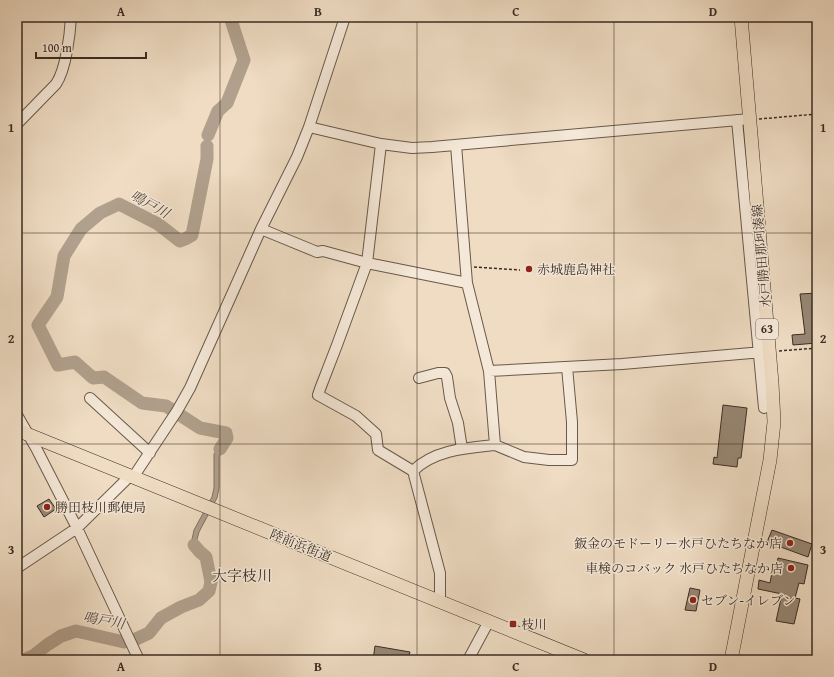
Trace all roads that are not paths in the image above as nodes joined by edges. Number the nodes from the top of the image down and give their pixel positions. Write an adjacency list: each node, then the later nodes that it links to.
1 (71, 17): 5 (street)
2 (345, 17): 6 (street)
3 (741, 17): 4 (main road, 水戸勝田那珂湊線 / 63)
4 (744, 120): 8 (street); 12 (main road, 水戸勝田那珂湊線 / 63)
5 (17, 124)
6 (309, 126): 7 (street); 9 (street)
7 (381, 144): 8 (street); 10 (street)
8 (456, 145): 11 (street)
9 (262, 229): 10 (street); 22 (street)
10 (367, 263): 11 (street); 23 (street)
11 (468, 282): 14 (street)
12 (764, 352): 13 (street); 17 (street); 32 (main road, 水戸勝田那珂湊線 / 63)
13 (567, 367): 14 (street); 20 (street)
14 (489, 371): 20 (street)
15 (419, 378): 21 (street)
16 (90, 398): 22 (street)
17 (764, 408)
18 (17, 415): 19 (street)
19 (22, 432): 24 (main road, 陸前浜街道); 25 (street)
20 (495, 444): 21 (street)
21 (462, 449): 23 (street)
22 (150, 453): 24 (street)
23 (413, 471): 27 (street)
24 (133, 476): 25 (street); 27 (main road, 陸前浜街道)
25 (77, 528): 26 (street); 29 (street)
26 (17, 568)
27 (440, 601): 28 (main road, 陸前浜街道)
28 (489, 621): 30 (street); 31 (main road, 陸前浜街道)
29 (137, 656)
30 (468, 660)
31 (584, 660)
32 (731, 660)

